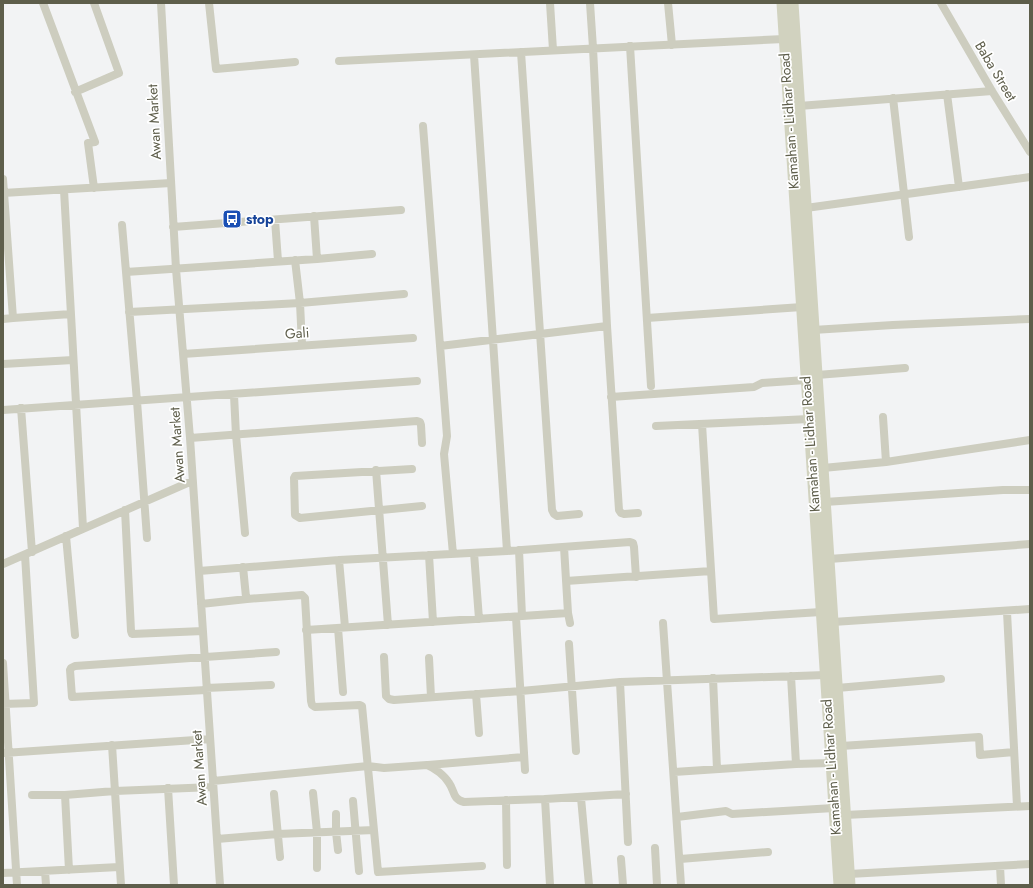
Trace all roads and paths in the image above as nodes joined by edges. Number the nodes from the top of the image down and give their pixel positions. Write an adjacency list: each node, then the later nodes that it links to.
1 (43, 3): 21 (street)
2 (94, 3): 21 (street)
3 (161, 3): 29 (street, Awan Market)
4 (209, 3): 19 (street)
5 (550, 3): 15 (street)
6 (590, 3): 14 (street)
7 (668, 3): 12 (street)
8 (782, 3): 11 (main road, Kamahan - Lidhar Road)
9 (793, 3): 24 (main road, Kamahan - Lidhar Road)
10 (940, 3): 20 (street, Baba Street)
11 (784, 39): 12 (street); 50 (main road, Kamahan - Lidhar Road)
12 (672, 45): 13 (street)
13 (630, 46): 14 (street); 55 (street)
14 (593, 48): 15 (street); 58 (street)
15 (553, 50): 16 (street)
16 (520, 52): 17 (street); 60 (street)
17 (474, 55): 18 (street); 62 (street)
18 (339, 61)
19 (295, 62)
20 (992, 91): 22 (street); 26 (street, Baba Street)
21 (75, 92): 31 (street)
22 (947, 94): 23 (street); 30 (street)
23 (893, 98): 24 (street); 34 (street)
24 (799, 106): 35 (main road, Kamahan - Lidhar Road)
25 (423, 126): 64 (street)
26 (1030, 152)
27 (1030, 177): 30 (street)
28 (3, 179): 33 (street)
29 (171, 183): 31 (street); 40 (street, Awan Market)
30 (959, 187): 34 (street)
31 (94, 188): 32 (street)
32 (64, 190): 33 (street); 53 (street)
33 (4, 193): 54 (street)
34 (904, 195): 35 (street); 41 (street)
35 (806, 208): 59 (main road, Kamahan - Lidhar Road)
36 (401, 210): 37 (street)
37 (314, 216): 38 (street); 43 (street)
38 (275, 220): 40 (street); 45 (street)
39 (122, 225): 47 (street)
40 (173, 227): 46 (street, Awan Market)
41 (909, 237)
42 (372, 254): 43 (street)
43 (317, 259): 44 (street)
44 (295, 260): 45 (street); 49 (street)
45 (278, 261): 46 (street)
46 (176, 269): 47 (street); 51 (street, Awan Market)
47 (126, 272): 52 (street)
48 (404, 294): 49 (street)
49 (300, 303): 51 (street); 63 (street)
50 (802, 307): 55 (street); 69 (main road, Kamahan - Lidhar Road)
51 (179, 310): 52 (street); 65 (street, Awan Market)
52 (129, 312): 75 (street)
53 (71, 314): 54 (street); 66 (street)
54 (13, 318): 56 (street)
55 (647, 318): 71 (street)
56 (3, 319)
57 (1030, 319): 59 (street)
58 (607, 326): 60 (street); 74 (street)
59 (813, 330): 69 (main road, Kamahan - Lidhar Road)
60 (539, 334): 62 (street); 99 (street)
61 (413, 338): 63 (street, Gali)
62 (493, 340): 64 (street); 107 (street)
63 (302, 345): 65 (street, Gali)
64 (440, 346): 110 (street)
65 (183, 354): 73 (street, Awan Market)
66 (73, 360): 67 (street); 76 (street)
67 (3, 364)
68 (905, 368): 69 (street)
69 (811, 378): 74 (street); 80 (main road, Kamahan - Lidhar Road); 88 (main road, Kamahan - Lidhar Road)
70 (417, 381): 72 (street)
71 (651, 386)
72 (234, 395): 73 (street); 83 (street)
73 (187, 397): 75 (street); 84 (street, Awan Market)
74 (611, 397): 98 (street)
75 (137, 401): 76 (street); 93 (street)
76 (76, 405): 77 (street); 100 (street)
77 (21, 408): 78 (street); 108 (street)
78 (3, 410)
79 (882, 417): 87 (street)
80 (809, 419): 81 (street); 124 (main road, Kamahan - Lidhar Road)
81 (702, 424): 82 (street); 118 (street)
82 (656, 426)
83 (236, 435): 84 (street); 86 (street); 101 (street)
84 (190, 438): 91 (street, Awan Market)
85 (1030, 440): 87 (street)
86 (422, 443)
87 (886, 462): 88 (street)
88 (823, 468): 94 (main road, Kamahan - Lidhar Road)
89 (412, 469): 90 (street)
90 (376, 470): 97 (street); 97 (street)
91 (192, 481): 93 (street); 117 (street, Awan Market)
92 (1030, 490): 94 (street)
93 (144, 502): 96 (street); 103 (street)
94 (825, 502): 113 (main road, Kamahan - Lidhar Road)
95 (422, 506): 97 (street)
96 (125, 510): 100 (street); 136 (street)
97 (379, 510): 112 (street)
98 (638, 513)
99 (579, 514)
100 (84, 528): 102 (street)
101 (245, 533)
102 (66, 536): 108 (street); 137 (street)
103 (147, 538)
104 (1030, 544): 113 (street)
105 (564, 547): 106 (street); 119 (street); 120 (street)
106 (519, 550): 107 (street); 127 (street)
107 (507, 551): 109 (street)
108 (28, 553): 115 (street); 158 (street)
109 (474, 553): 110 (street); 128 (street)
110 (453, 554): 111 (street)
111 (429, 555): 112 (street); 129 (street)
112 (382, 558): 114 (street); 133 (street)
113 (829, 559): 130 (main road, Kamahan - Lidhar Road)
114 (339, 560): 116 (street); 134 (street)
115 (3, 564)
116 (243, 568): 117 (street); 121 (street)
117 (199, 571): 122 (street, Awan Market)
118 (711, 571): 119 (street); 124 (street)
119 (636, 577): 120 (street)
120 (566, 581): 126 (street)
121 (247, 599): 122 (street); 135 (street)
122 (201, 604): 136 (street, Awan Market)
123 (1030, 610): 125 (street)
124 (821, 612): 144 (main road, Kamahan - Lidhar Road)
125 (1007, 612): 130 (street); 164 (street)
126 (568, 613): 127 (street); 131 (street)
127 (519, 616): 128 (street); 154 (street)
128 (479, 619): 129 (street)
129 (433, 622): 133 (street)
130 (833, 622): 152 (main road, Kamahan - Lidhar Road)
131 (570, 623)
132 (663, 624): 147 (street)
133 (388, 625): 134 (street)
134 (341, 627): 135 (street); 155 (street)
135 (306, 630): 170 (street)
136 (202, 631): 141 (street, Awan Market)
137 (75, 635)
138 (569, 644): 151 (street)
139 (276, 652): 141 (street)
140 (384, 657): 157 (street)
141 (204, 658): 153 (street, Awan Market); 153 (street)
142 (429, 658): 157 (street)
143 (3, 663): 158 (street)
144 (825, 675): 145 (street); 167 (main road, Kamahan - Lidhar Road)
145 (791, 676): 146 (street); 168 (street)
146 (713, 678): 147 (street); 171 (street)
147 (667, 679): 149 (street); 173 (street)
148 (941, 679): 152 (street)
149 (620, 682): 151 (street); 179 (street)
150 (271, 685): 153 (street)
151 (572, 686): 154 (street); 163 (street)
152 (837, 688): 162 (main road, Kamahan - Lidhar Road)
153 (206, 689): 160 (street, Awan Market)
154 (521, 691): 156 (street); 166 (street)
155 (343, 692)
156 (476, 694): 157 (street); 159 (street)
157 (431, 697)
158 (4, 704): 165 (street)
159 (479, 733)
160 (210, 739): 161 (street); 174 (street, Awan Market)
161 (112, 745): 165 (street); 176 (street)
162 (841, 746): 164 (street); 190 (main road, Kamahan - Lidhar Road)
163 (576, 751)
164 (1014, 752): 186 (street)
165 (6, 753): 214 (street)
166 (524, 757): 169 (street); 172 (street)
167 (831, 763): 168 (street); 188 (main road, Kamahan - Lidhar Road)
168 (796, 764): 171 (street)
169 (427, 765): 170 (street); 184 (street)
170 (368, 766): 174 (street); 192 (street)
171 (717, 769): 173 (street)
172 (525, 770)
173 (674, 772): 191 (street)
174 (213, 784): 175 (street); 197 (street, Awan Market)
175 (168, 788): 176 (street); 220 (street)
176 (115, 791): 181 (street); 209 (street)
177 (313, 793): 194 (street)
178 (274, 794): 196 (street)
179 (626, 794): 182 (street); 198 (street)
180 (32, 795): 181 (street)
181 (64, 795): 211 (street)
182 (581, 798): 183 (street); 223 (street)
183 (545, 799): 184 (street); 222 (street)
184 (506, 800): 206 (street)
185 (353, 801): 193 (street)
186 (1017, 806): 187 (street); 190 (street)
187 (1030, 806)
188 (834, 808): 191 (street); 227 (main road, Kamahan - Lidhar Road)
189 (336, 814): 195 (street)
190 (845, 815): 216 (main road, Kamahan - Lidhar Road)
191 (676, 816): 204 (street)
192 (374, 830): 193 (street); 207 (street)
193 (355, 831): 195 (street); 213 (street)
194 (317, 832): 195 (street); 196 (street); 210 (street)
195 (336, 832): 200 (street)
196 (278, 834): 197 (street); 202 (street)
197 (217, 839): 221 (street, Awan Market)
198 (628, 842)
199 (655, 848): 225 (street)
200 (338, 850)
201 (768, 852): 204 (street)
202 (280, 857)
203 (621, 859): 224 (street)
204 (680, 859): 226 (street)
205 (1030, 864): 208 (street)
206 (507, 865)
207 (482, 866)
208 (1000, 866): 216 (street); 228 (street)
209 (120, 867): 211 (street); 219 (street)
210 (317, 868)
211 (69, 870): 212 (street)
212 (45, 871): 214 (street); 218 (street)
213 (359, 871)
214 (16, 872): 215 (street); 217 (street)
215 (3, 873)
216 (849, 880)
217 (17, 885)
218 (46, 885)
219 (121, 885)
220 (174, 885)
221 (220, 885)
222 (550, 885)
223 (589, 885)
224 (624, 885)
225 (658, 885)
226 (681, 885)
227 (839, 885)
228 (1001, 885)

